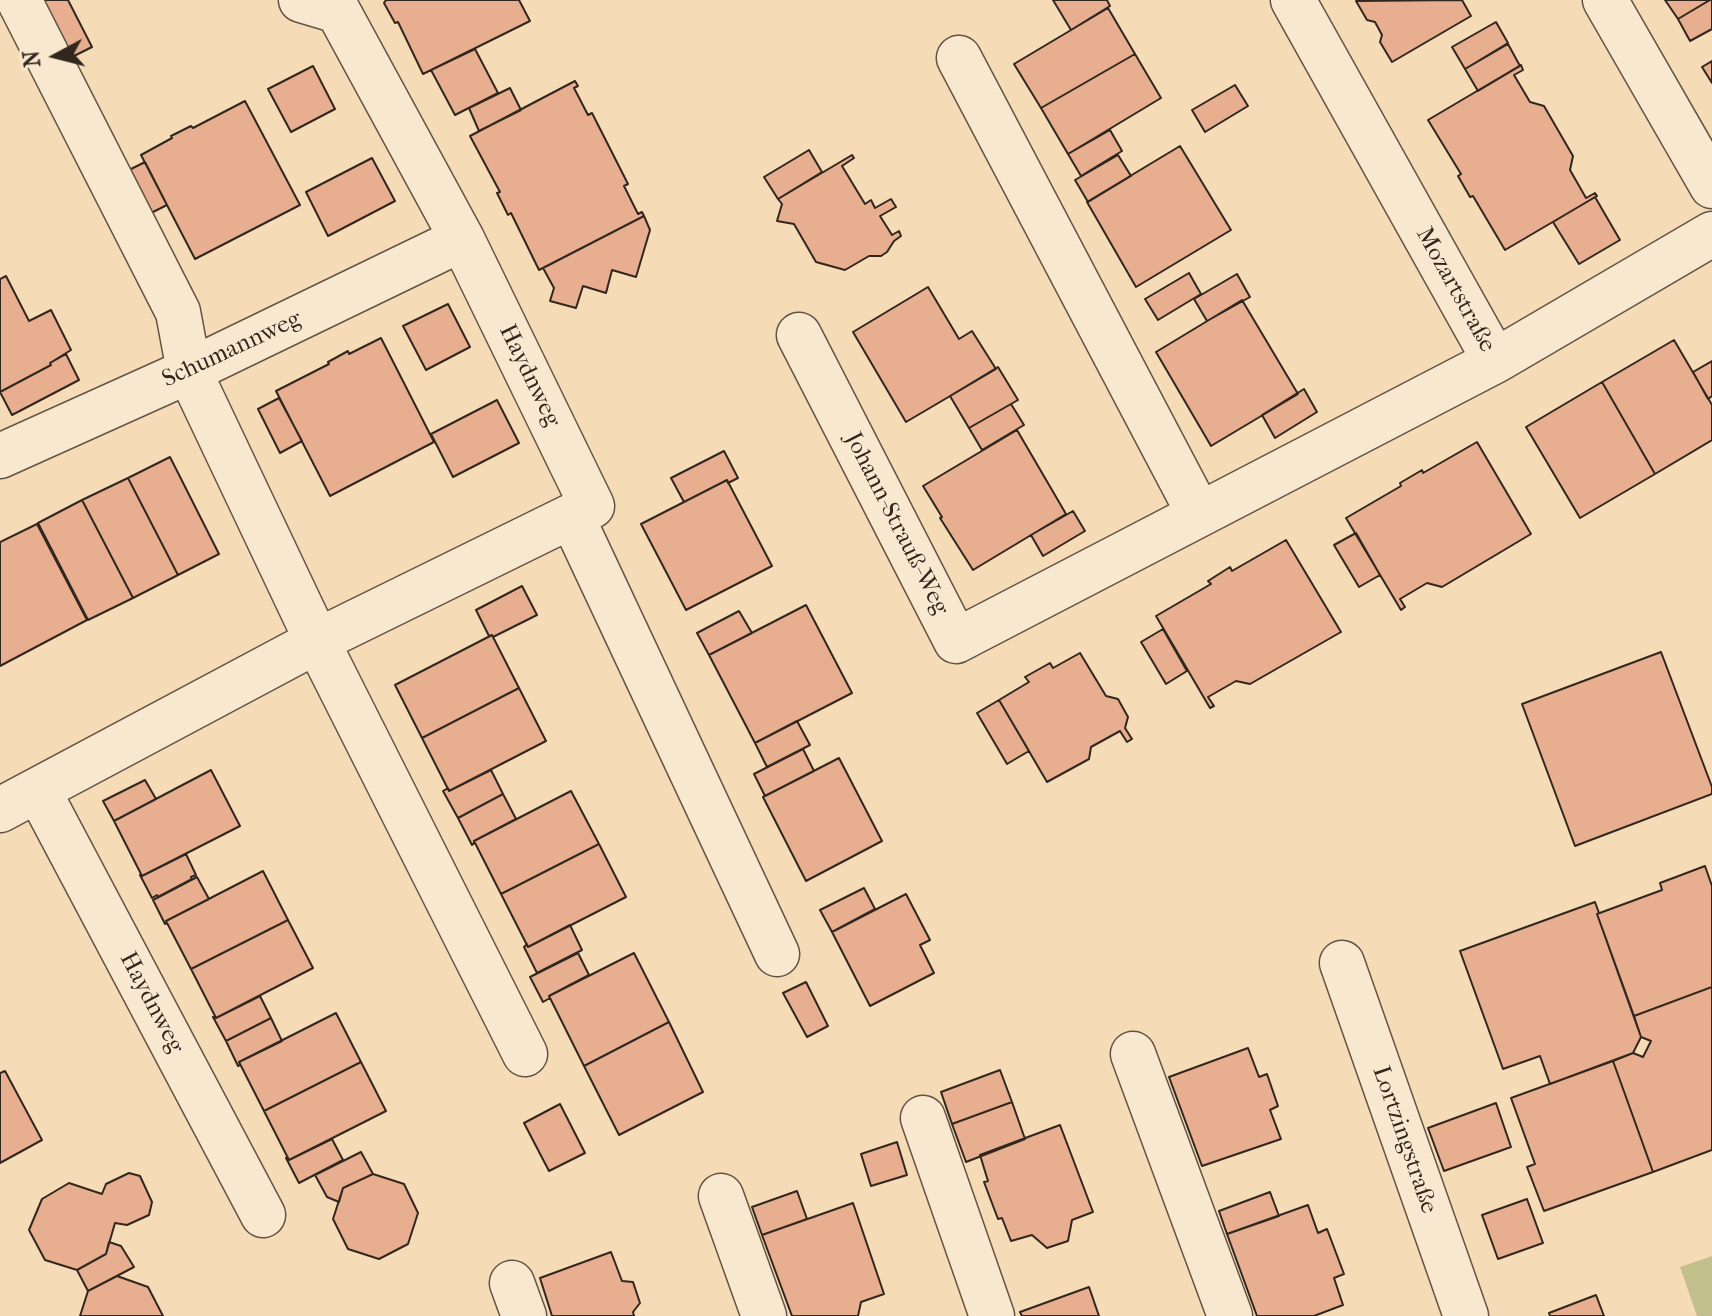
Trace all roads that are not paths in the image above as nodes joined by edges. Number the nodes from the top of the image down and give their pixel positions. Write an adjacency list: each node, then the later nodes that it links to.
1 (19, 0): 11 (street)
2 (301, 0): 8 (street, Haydnweg)
3 (1293, 0): 10 (street, Mozartstraße)
4 (1605, 0): 6 (street)
5 (959, 58): 13 (street)
6 (1712, 186)
7 (1712, 234): 10 (street, Mozartstraße)
8 (462, 239): 11 (street, Schumannweg); 14 (street, Haydnweg)
9 (799, 335): 13 (street, Johann-Strauß-Weg)
10 (1495, 361): 13 (street, Johann-Strauß-Weg)
11 (189, 371): 12 (street, Schumannweg); 15 (street)
12 (0, 456)
13 (1199, 514)
14 (572, 517): 15 (street); 18 (street)
15 (317, 641): 16 (street); 20 (street)
16 (38, 790): 17 (street); 24 (street, Haydnweg)
17 (0, 810)
18 (777, 954)
19 (1342, 963): 28 (street, Lortzingstraße)
20 (525, 1054)
21 (1133, 1054): 27 (street)
22 (923, 1118): 26 (street)
23 (721, 1196): 25 (street)
24 (263, 1215)
25 (764, 1316)
26 (992, 1316)
27 (1230, 1316)
28 (1466, 1316)

